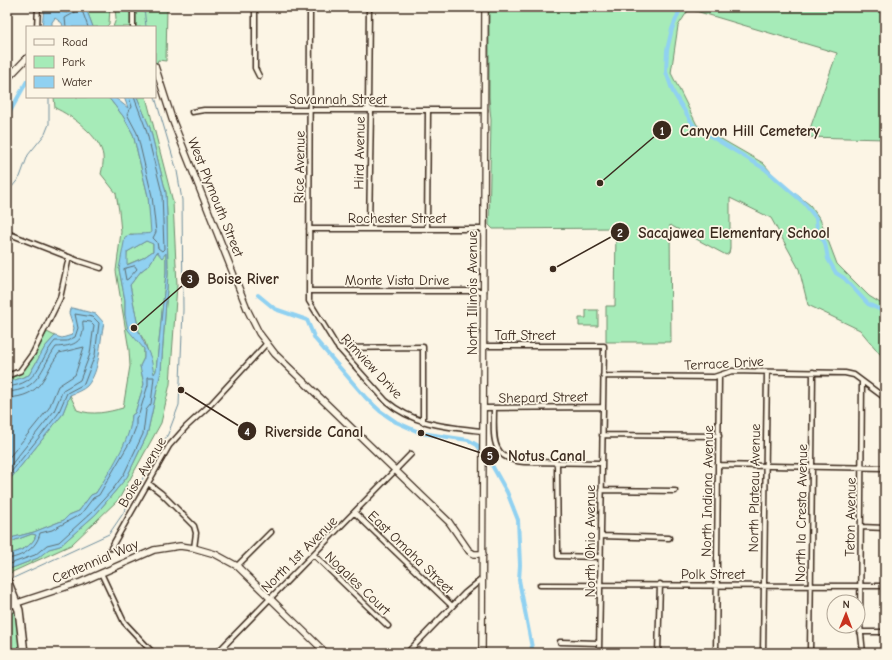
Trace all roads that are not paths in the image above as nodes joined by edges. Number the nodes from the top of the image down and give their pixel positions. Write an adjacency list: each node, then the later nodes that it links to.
1 (38, 7): 7 (street)
2 (133, 7): 8 (street)
3 (255, 7): 11 (street)
4 (310, 7): 13 (street, Rice Avenue)
5 (369, 7): 14 (street, Hird Avenue)
6 (485, 7): 15 (street, North Illinois Avenue)
7 (37, 26)
8 (133, 26)
9 (26, 59): 12 (street)
10 (156, 69): 28 (street, West Plymouth Street)
11 (259, 76)
12 (7, 79)
13 (310, 110): 14 (street, Savannah Street); 17 (street, Savannah Street); 18 (street, Rice Avenue)
14 (371, 110): 16 (street, Savannah Street); 19 (street, Hird Avenue)
15 (485, 110): 16 (street, Savannah Street); 21 (street, North Illinois Avenue)
16 (428, 111): 20 (street)
17 (192, 112)
18 (309, 229): 19 (street, Rochester Street); 25 (street, Rice Avenue)
19 (369, 229): 20 (street, Rochester Street)
20 (427, 229): 21 (street, Rochester Street)
21 (484, 229): 26 (street, North Illinois Avenue)
22 (7, 233): 23 (street)
23 (69, 257): 24 (street); 34 (street)
24 (101, 268)
25 (309, 291): 26 (street, Monte Vista Drive); 27 (street, Rice Avenue)
26 (484, 291): 29 (street, North Illinois Avenue)
27 (322, 323): 31 (street, Rimview Drive)
28 (267, 344): 54 (street, West Plymouth Street); 55 (street, Boise Avenue)
29 (484, 346): 30 (street, Taft Street); 40 (street, North Illinois Avenue)
30 (567, 346): 35 (street, North Ohio Avenue)
31 (338, 348): 42 (street, Rimview Drive); 42 (street)
32 (766, 372): 33 (street, Terrace Drive); 36 (street, Terrace Drive); 50 (street, North Plateau Avenue)
33 (813, 372): 37 (street, Terrace Drive); 51 (street, North la Cresta Avenue)
34 (7, 376)
35 (603, 376): 36 (street, Terrace Drive); 39 (street, North Ohio Avenue)
36 (719, 376): 45 (street, North Indiana Avenue)
37 (862, 381): 38 (street, Terrace Drive); 52 (street, Teton Avenue)
38 (885, 398)
39 (603, 407): 41 (street, Shepard Street); 44 (street, North Ohio Avenue)
40 (483, 408): 41 (street, Shepard Street); 43 (street, North Illinois Avenue)
41 (494, 408): 47 (street)
42 (423, 422): 43 (street, Rimview Drive)
43 (482, 431): 66 (street, North Illinois Avenue)
44 (602, 435): 45 (street); 48 (street, North Ohio Avenue)
45 (718, 436): 49 (street, North Indiana Avenue)
46 (411, 454): 54 (street, North 1st Avenue)
47 (557, 463): 48 (street); 68 (street)
48 (601, 463): 56 (street, North Ohio Avenue)
49 (718, 466): 50 (street); 75 (street, North Indiana Avenue)
50 (766, 467): 51 (street); 77 (street, North Plateau Avenue)
51 (812, 467): 52 (street); 78 (street, North la Cresta Avenue)
52 (861, 468): 53 (street); 59 (street, Teton Avenue)
53 (885, 468)
54 (395, 470): 58 (street, North 1st Avenue); 66 (street, West Plymouth Street)
55 (148, 483): 64 (street, Boise Avenue); 65 (street)
56 (601, 490): 57 (street); 62 (street, North Ohio Avenue)
57 (675, 491)
58 (355, 513): 67 (street, North 1st Avenue); 85 (street, East Omaha Street)
59 (861, 527): 60 (street); 79 (street, Teton Avenue)
60 (885, 528)
61 (271, 532): 69 (street)
62 (601, 536): 63 (street); 68 (street, North Ohio Avenue)
63 (669, 538)
64 (111, 548)
65 (194, 548): 69 (street, Centennial Way); 70 (street, Centennial Way)
66 (482, 554): 71 (street, North Illinois Avenue)
67 (314, 555): 82 (street, North 1st Avenue); 86 (street, Nogales Court)
68 (601, 557): 73 (street, North Ohio Avenue)
69 (237, 566): 82 (street, Centennial Way)
70 (101, 574): 83 (street, Centennial Way); 93 (street)
71 (482, 579): 85 (street); 97 (street, North Illinois Avenue)
72 (7, 580): 83 (highway)
73 (600, 584): 74 (street, Polk Street); 76 (street, Polk Street); 91 (street, North Ohio Avenue)
74 (660, 584): 75 (street, Polk Street); 99 (street)
75 (717, 584): 77 (street, Polk Street); 100 (street, North Indiana Avenue)
76 (540, 585)
77 (764, 585): 78 (street, Polk Street); 101 (street, North Plateau Avenue)
78 (811, 585): 79 (street, Polk Street); 102 (street, North la Cresta Avenue)
79 (860, 586): 80 (street, Polk Street); 81 (street, Teton Avenue)
80 (885, 586)
81 (860, 594)
82 (270, 599): 94 (street, North 1st Avenue); 95 (street, Centennial Way)
83 (17, 603): 84 (main road, Centennial Way); 92 (highway)
84 (7, 606)
85 (452, 606): 96 (street)
86 (388, 626)
87 (866, 632): 88 (street)
88 (885, 632)
89 (860, 634): 103 (street, Teton Avenue)
90 (560, 642): 91 (street)
91 (599, 643): 98 (street, North Ohio Avenue)
92 (24, 653)
93 (153, 653)
94 (217, 653)
95 (326, 653)
96 (407, 653)
97 (482, 653)
98 (599, 653)
99 (658, 653)
100 (716, 653)
101 (763, 653)
102 (810, 653)
103 (864, 653)

